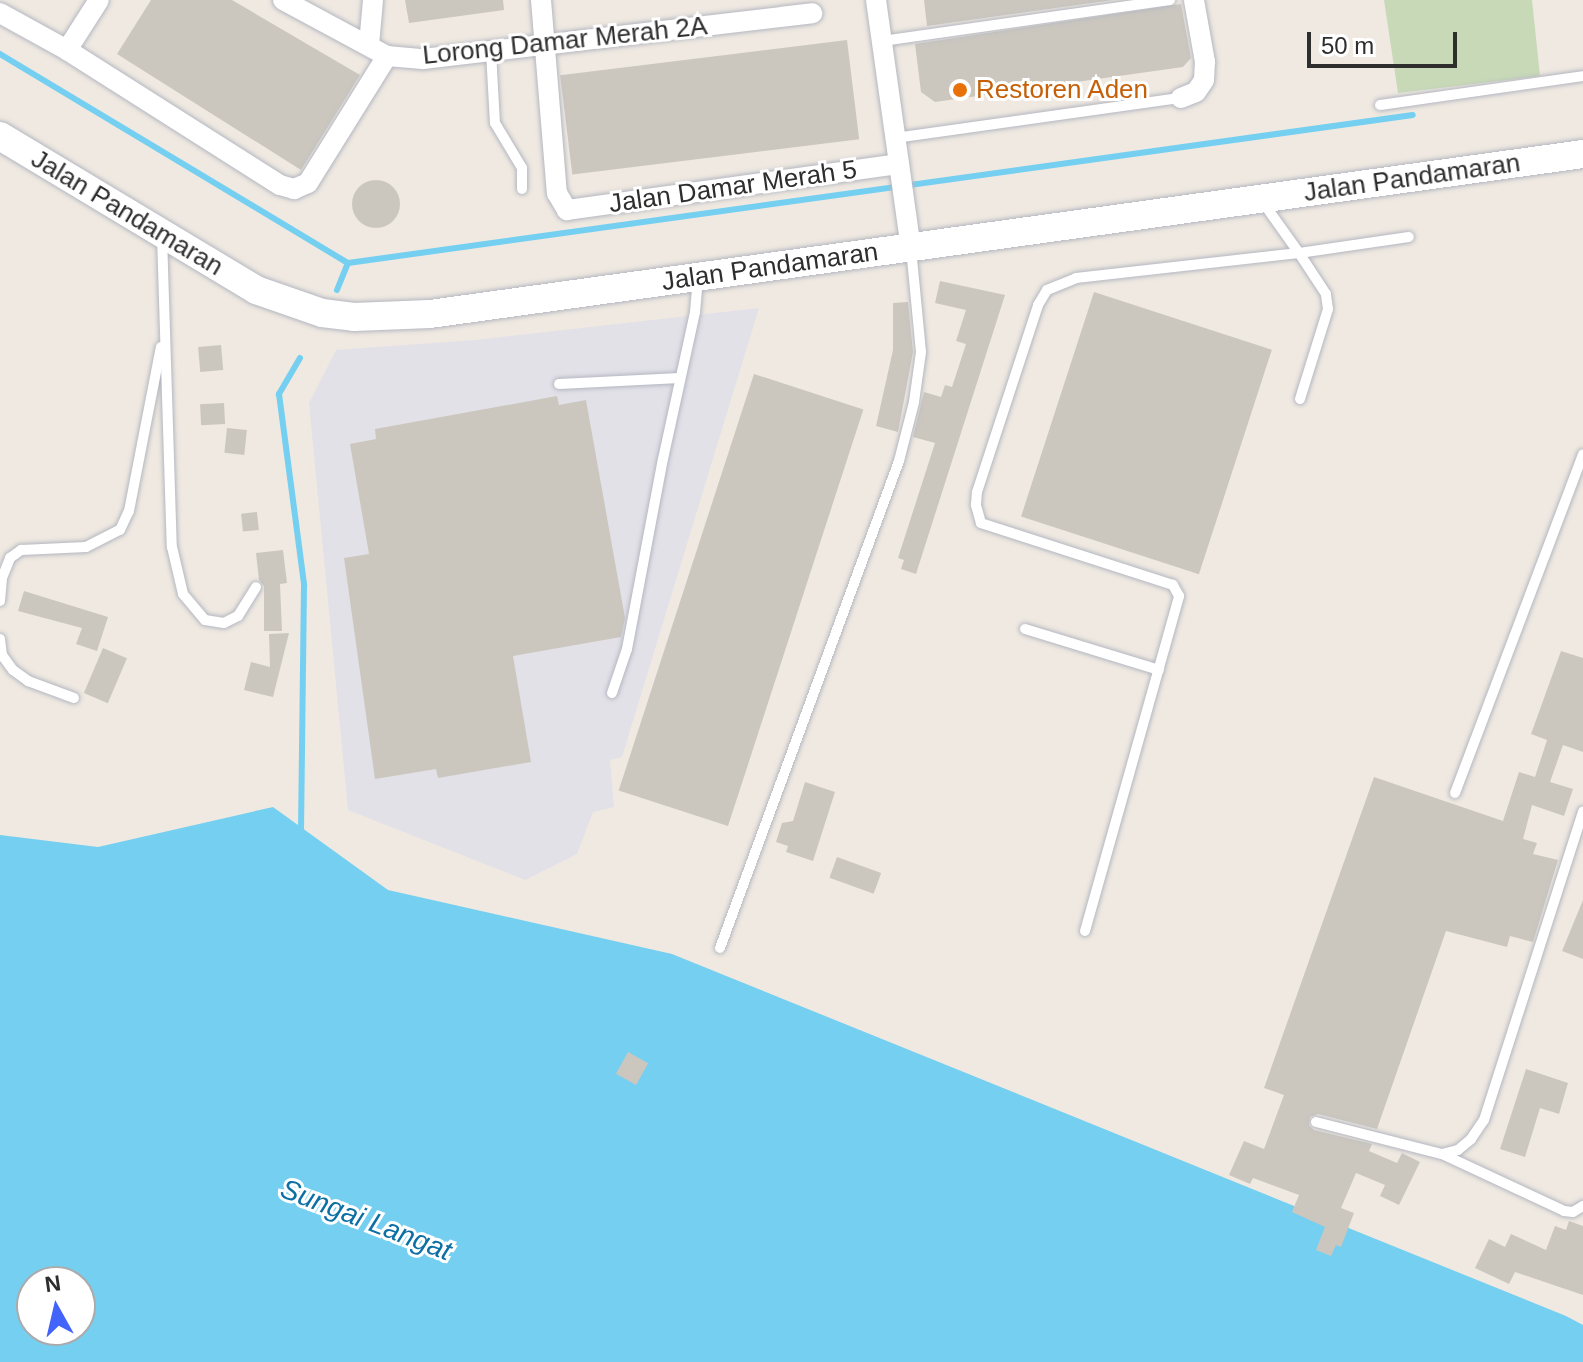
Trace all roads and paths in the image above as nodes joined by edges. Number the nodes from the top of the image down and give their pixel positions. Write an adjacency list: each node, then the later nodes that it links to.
1 (99, 0): 13 (street)
2 (283, 0): 11 (street, Lorong Damar Merah 2A)
3 (373, 0): 11 (street)
4 (541, 0): 12 (street)
5 (876, 0): 10 (street)
6 (1170, 0): 10 (lane)
7 (1194, 0): 17 (street)
8 (0, 13): 13 (street)
9 (812, 13): 12 (street, Lorong Damar Merah 2A)
10 (882, 41): 20 (street)
11 (369, 45): 15 (street, Lorong Damar Merah 2A)
12 (547, 45): 14 (street, Lorong Damar Merah 2A); 22 (street, Jalan Damar Merah 5)
13 (67, 50): 15 (street)
14 (491, 52): 15 (street, Lorong Damar Merah 2A); 23 (lane)
15 (387, 56)
16 (1583, 76): 18 (lane)
17 (1181, 98): 20 (lane)
18 (1380, 105)
19 (0, 136): 25 (main road, Jalan Pandamaran)
20 (895, 138): 22 (street)
21 (1583, 154): 24 (main road, Jalan Pandamaran)
22 (901, 180): 27 (street)
23 (522, 189)
24 (1261, 200): 27 (main road, Jalan Pandamaran); 28 (lane)
25 (162, 234): 29 (main road, Jalan Pandamaran); 30 (lane)
26 (1409, 237): 28 (lane)
27 (911, 248): 29 (main road, Jalan Pandamaran); 45 (lane)
28 (1299, 253): 33 (lane); 39 (lane)
29 (698, 277): 31 (lane)
30 (165, 329): 35 (lane); 36 (lane)
31 (680, 378): 32 (lane); 40 (lane)
32 (559, 384)
33 (1300, 399)
34 (1583, 454): 42 (lane)
35 (256, 587)
36 (0, 601)
37 (1025, 629): 39 (lane)
38 (0, 639): 41 (lane)
39 (1159, 670): 44 (lane)
40 (612, 693)
41 (74, 698)
42 (1455, 793)
43 (1583, 811): 47 (lane)
44 (1085, 931)
45 (720, 948)
46 (1316, 1122): 47 (lane)
47 (1442, 1154): 48 (lane)
48 (1583, 1206)

